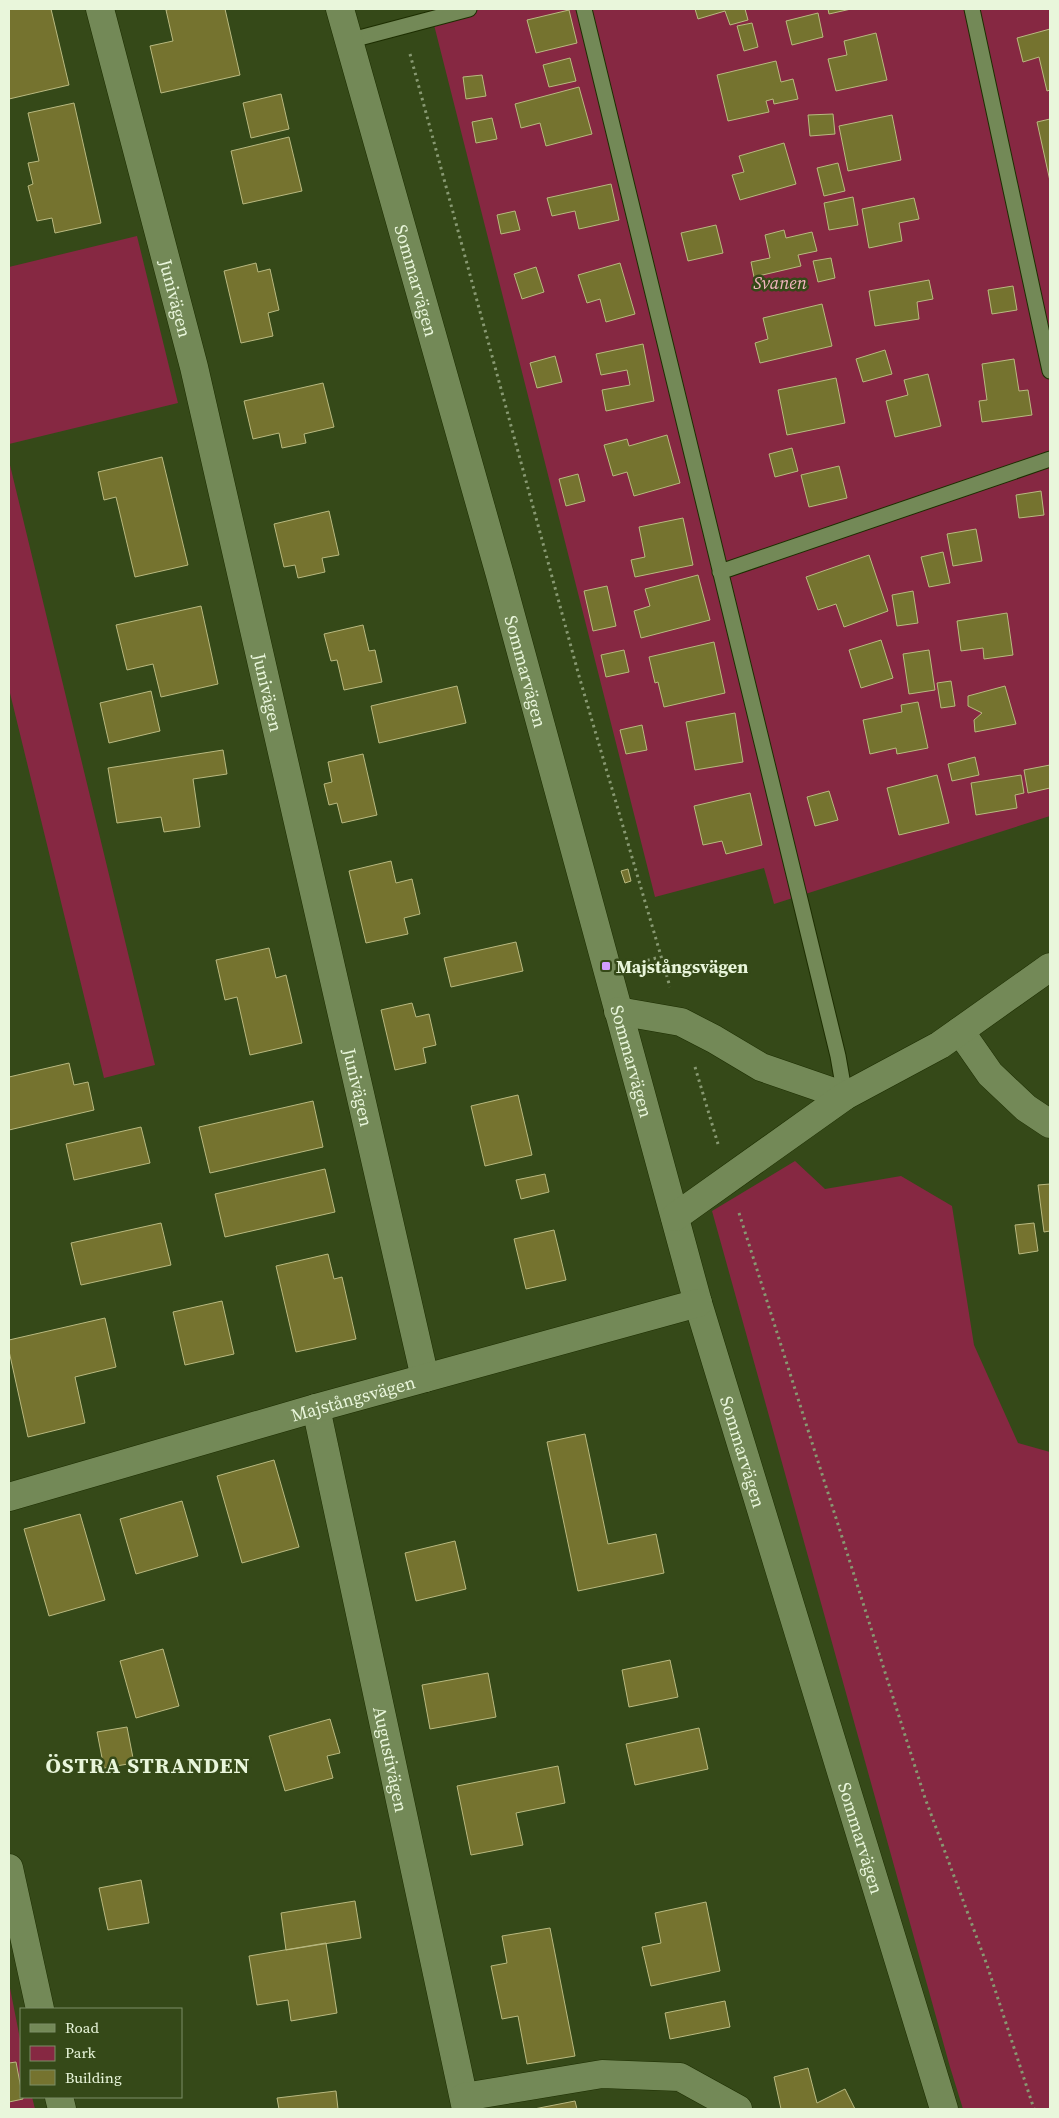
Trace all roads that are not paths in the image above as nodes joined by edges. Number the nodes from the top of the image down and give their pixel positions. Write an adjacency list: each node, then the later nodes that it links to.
1 (100, 9): 17 (street, Junivägen)
2 (340, 9): 6 (street, Sommarvägen)
3 (469, 9): 6 (lane)
4 (584, 9): 9 (lane)
5 (972, 9): 7 (lane)
6 (348, 41): 11 (street, Sommarvägen)
7 (1050, 370)
8 (1050, 459): 9 (lane)
9 (720, 572): 13 (lane)
10 (1050, 967): 12 (street)
11 (618, 1011): 13 (street); 15 (street, Sommarvägen)
12 (960, 1031): 13 (street); 14 (street)
13 (845, 1096): 15 (street)
14 (1050, 1124)
15 (675, 1217): 16 (street, Sommarvägen)
16 (698, 1302): 17 (street, Majstångsvägen); 24 (street, Sommarvägen)
17 (425, 1378): 18 (street, Majstångsvägen)
18 (316, 1408): 19 (street, Majstångsvägen); 22 (street, Augustivägen)
19 (9, 1497)
20 (9, 1868): 21 (street)
21 (40, 2008)
22 (465, 2103): 23 (street)
23 (738, 2109)
24 (944, 2109)

